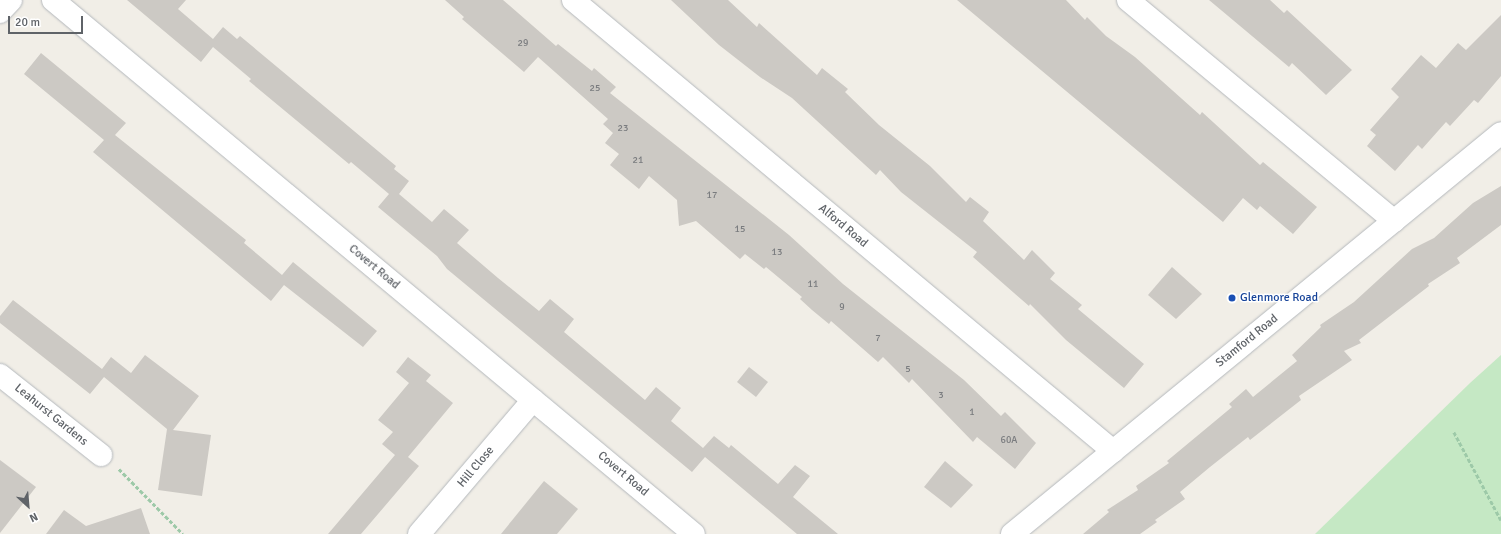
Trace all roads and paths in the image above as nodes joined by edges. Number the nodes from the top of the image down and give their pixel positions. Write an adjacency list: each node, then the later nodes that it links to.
1 (11, 0): 5 (street)
2 (53, 0): 9 (street, Covert Road)
3 (573, 0): 11 (street, Alford Road)
4 (1128, 0): 7 (street)
5 (0, 12)
6 (1501, 133): 7 (street, Stamford Road)
7 (1394, 221): 11 (street, Stamford Road)
8 (0, 375): 12 (street, Leahurst Gardens)
9 (533, 400): 15 (street, Hill Close); 16 (street, Covert Road)
10 (1454, 432): 13 (path)
11 (1113, 451): 17 (street, Stamford Road)
12 (101, 455): 14 (path)
13 (1501, 520)
14 (184, 534)
15 (419, 534)
16 (694, 534)
17 (1012, 534)

